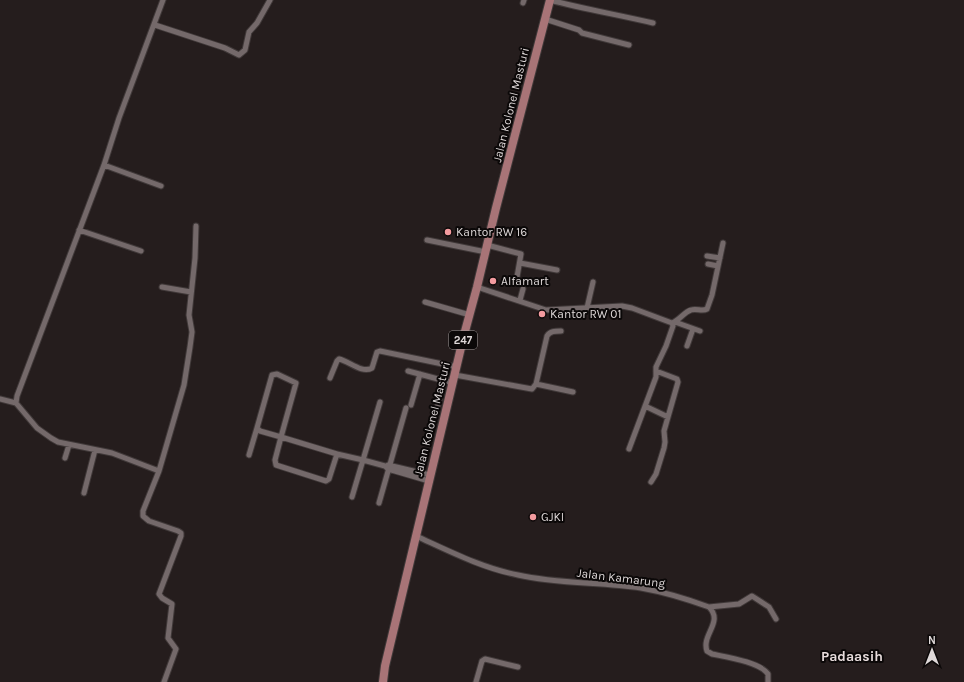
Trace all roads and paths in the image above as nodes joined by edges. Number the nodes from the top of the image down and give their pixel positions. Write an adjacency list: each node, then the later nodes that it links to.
1 (164, 0): 6 (street)
2 (270, 0): 6 (street)
3 (550, 0): 4 (main road, Jalan Kolonel Masturi / 247); 5 (street)
4 (545, 19): 7 (street); 14 (main road, Jalan Kolonel Masturi / 247)
5 (653, 23)
6 (155, 25): 8 (street)
7 (629, 45)
8 (104, 165): 9 (street); 11 (street)
9 (161, 186)
10 (196, 226): 27 (street)
11 (79, 230): 15 (street); 48 (street)
12 (427, 240): 14 (street)
13 (723, 243): 17 (street)
14 (486, 249): 18 (street); 25 (main road, Jalan Kolonel Masturi / 247)
15 (141, 251)
16 (707, 256): 17 (street)
17 (720, 258): 20 (street)
18 (520, 263): 21 (street); 22 (street)
19 (708, 264): 20 (street)
20 (718, 266): 32 (street)
21 (557, 270)
22 (517, 277)
23 (593, 282): 30 (street)
24 (162, 287): 27 (street)
25 (478, 287): 28 (street); 31 (main road, Jalan Kolonel Masturi / 247)
26 (523, 289): 28 (street)
27 (191, 292): 64 (street)
28 (520, 300): 30 (street)
29 (425, 302): 31 (street)
30 (587, 308): 32 (street)
31 (470, 315): 38 (main road, Jalan Kolonel Masturi / 247)
32 (674, 323): 33 (street); 39 (street)
33 (693, 329): 35 (street); 36 (street)
34 (561, 331): 43 (street)
35 (700, 331)
36 (687, 346)
37 (408, 371): 40 (street)
38 (456, 371): 41 (street); 43 (street); 44 (main road, Jalan Kolonel Masturi / 247)
39 (656, 371): 50 (street); 53 (street)
40 (420, 374): 42 (street); 49 (street)
41 (330, 378)
42 (443, 383): 44 (street); 52 (street)
43 (536, 384): 45 (street)
44 (452, 386): 65 (main road, Jalan Kolonel Masturi / 247)
45 (573, 392)
46 (0, 399): 48 (street)
47 (380, 402): 62 (street)
48 (16, 403): 56 (street)
49 (411, 406)
50 (645, 406): 53 (street); 57 (street)
51 (406, 408): 63 (street)
52 (436, 412)
53 (668, 418): 66 (street)
54 (257, 428): 55 (street); 55 (street); 60 (street)
55 (282, 438): 59 (street); 59 (street)
56 (69, 445): 58 (street); 61 (street)
57 (628, 449)
58 (95, 450): 64 (street); 67 (street)
59 (337, 454): 62 (street)
60 (249, 455)
61 (65, 458)
62 (363, 460): 63 (street); 68 (street)
63 (388, 467): 65 (street); 69 (street)
64 (159, 471): 74 (street)
65 (430, 478): 70 (main road, Jalan Kolonel Masturi / 247)
66 (651, 482)
67 (84, 493)
68 (352, 497)
69 (379, 502)
70 (416, 536): 71 (street, Jalan Kamarung); 75 (main road, Jalan Kolonel Masturi / 247)
71 (709, 607): 72 (street); 77 (street)
72 (776, 619)
73 (518, 667): 76 (street)
74 (164, 682)
75 (383, 682)
76 (476, 682)
77 (768, 682)

